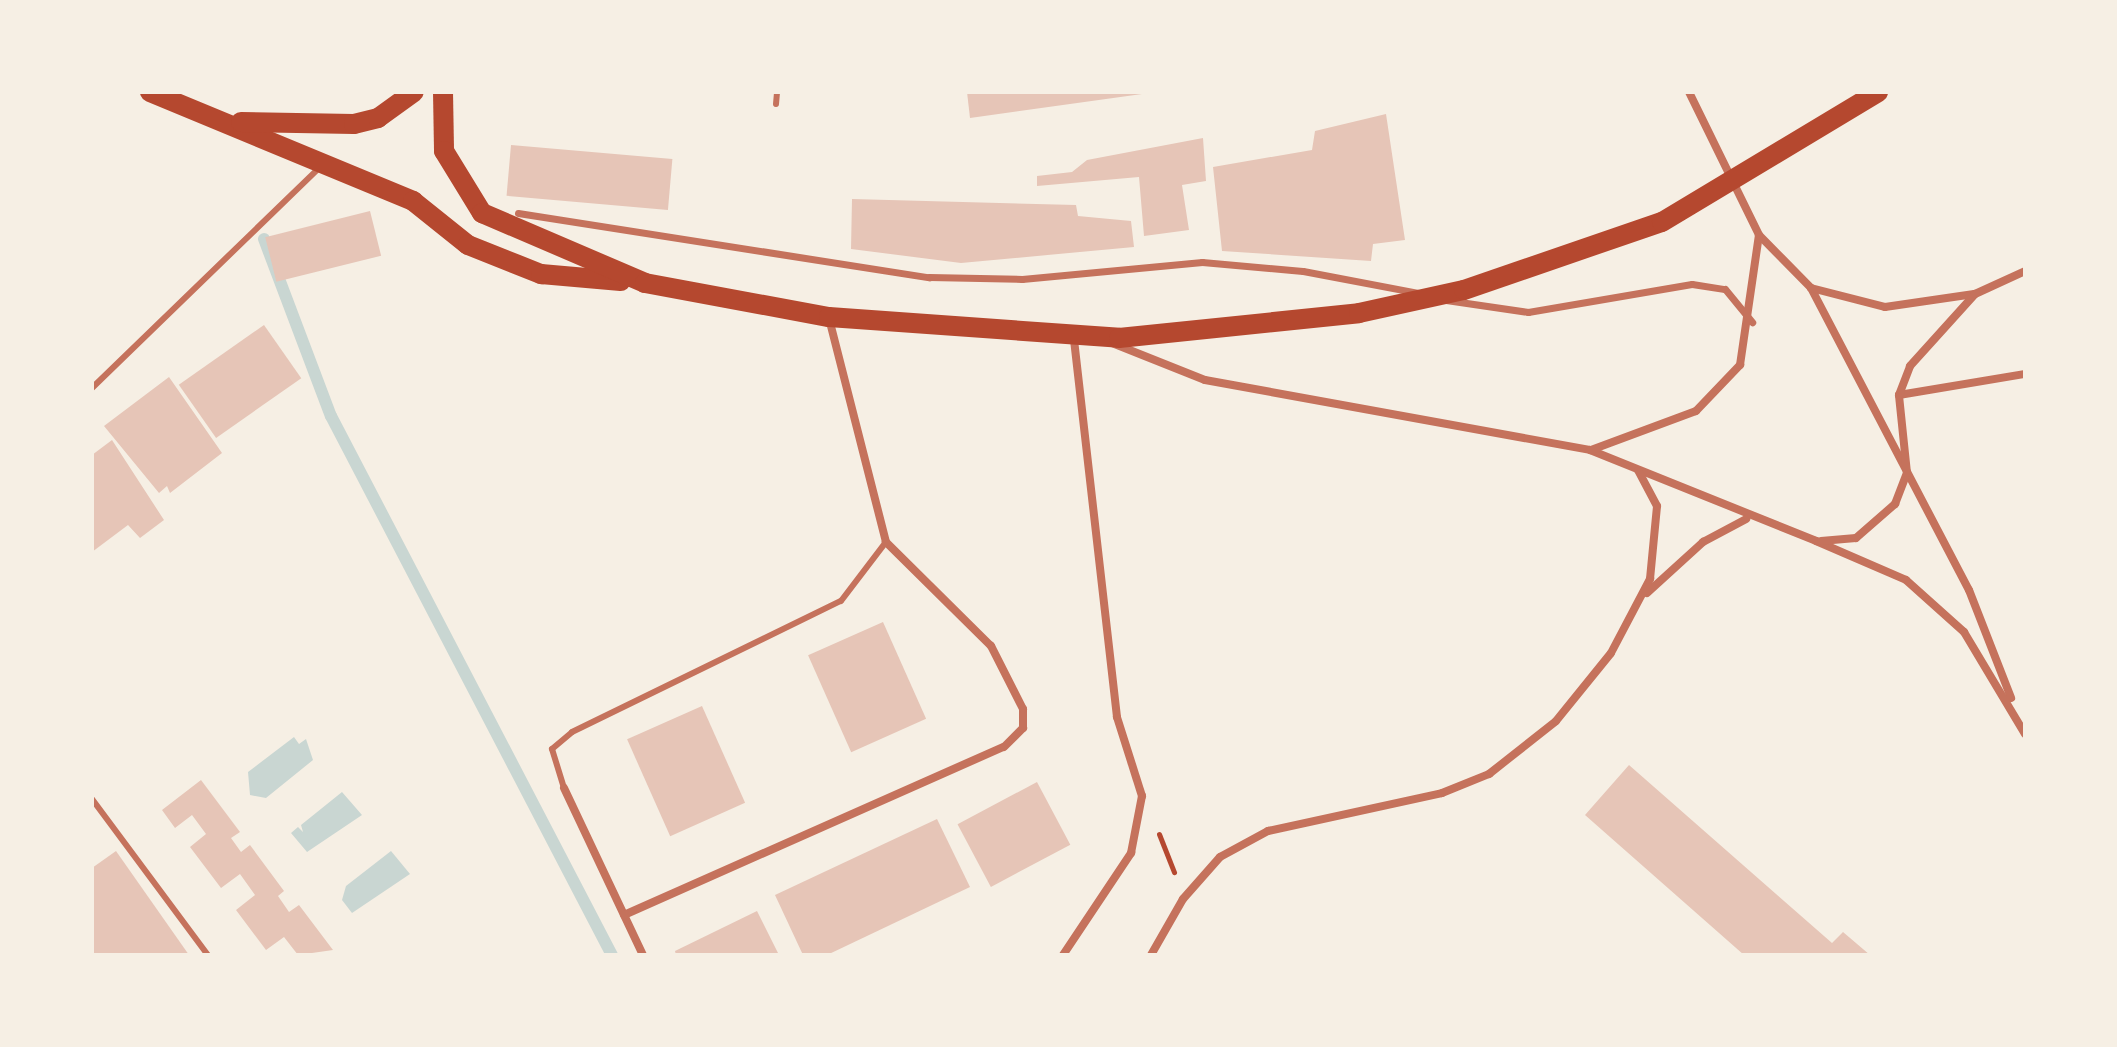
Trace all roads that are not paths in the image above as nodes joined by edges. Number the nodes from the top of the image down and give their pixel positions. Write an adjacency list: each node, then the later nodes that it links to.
1 (150, 92): 8 (main road)
2 (414, 92): 8 (main road)
3 (443, 92): 13 (main road)
4 (777, 92): 7 (lane)
5 (1689, 92): 11 (street)
6 (1878, 92): 19 (main road)
7 (776, 104)
8 (229, 121): 9 (main road)
9 (324, 163): 13 (main road); 21 (lane)
10 (518, 213): 17 (street)
11 (1759, 235): 14 (street); 17 (street)
12 (2025, 271): 15 (street)
13 (645, 283): 16 (main road)
14 (1811, 288): 15 (street); 25 (street)
15 (1975, 294): 22 (street)
16 (829, 317): 18 (main road); 28 (street)
17 (1752, 322): 23 (street)
18 (1074, 336): 19 (main road); 37 (street)
19 (1096, 336): 23 (street)
20 (2025, 374): 22 (street)
21 (92, 388)
22 (1899, 395): 25 (street)
23 (1590, 450): 24 (street)
24 (1637, 469): 26 (street); 29 (street)
25 (1907, 473): 27 (street); 30 (street)
26 (1746, 519): 27 (street); 29 (street)
27 (1816, 541): 30 (street)
28 (886, 542): 32 (lane); 34 (street)
29 (1643, 596): 38 (street)
30 (2017, 713): 31 (street)
31 (2025, 734)
32 (564, 788): 34 (street)
33 (92, 799): 35 (lane)
34 (624, 915): 36 (street)
35 (208, 955)
36 (643, 955)
37 (1063, 955)
38 (1151, 955)

